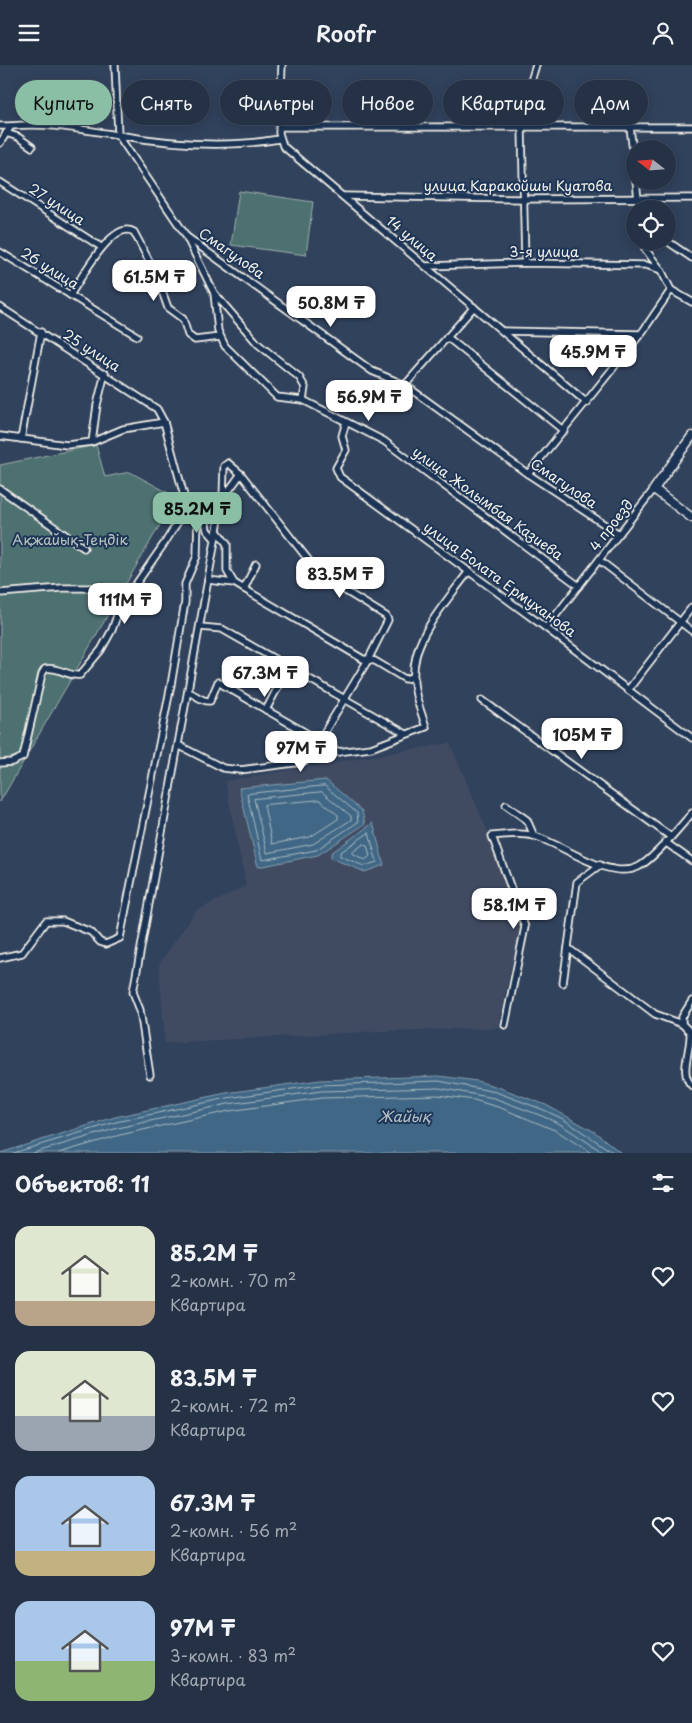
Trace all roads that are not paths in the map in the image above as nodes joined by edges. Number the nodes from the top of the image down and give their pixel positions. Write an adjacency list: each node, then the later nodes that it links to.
1 (115, 65): 11 (street)
2 (282, 65): 6 (street)
3 (536, 65): 9 (street)
4 (0, 126): 5 (street)
5 (11, 127): 10 (street); 11 (street)
6 (280, 127): 9 (street); 12 (street)
7 (630, 127): 8 (street); 9 (street); 13 (street)
8 (692, 127)
9 (522, 128): 21 (street)
10 (6, 133): 14 (street); 15 (street)
11 (118, 135): 12 (street); 23 (street, Смагулова)
12 (279, 139): 18 (street, 14 улица)
13 (632, 140)
14 (0, 143)
15 (32, 147)
16 (0, 182): 24 (street, 27 улица)
17 (637, 190): 19 (street)
18 (344, 196): 21 (street, улица Каракойшы Куатова); 30 (street, 14 улица)
19 (638, 197): 20 (street, улица Каракойшы Куатова); 21 (street, улица Каракойшы Куатова); 22 (street)
20 (692, 198)
21 (523, 199): 29 (street)
22 (638, 200)
23 (187, 237): 33 (street, улица Жолымбая Казиева); 45 (street, Смагулова)
24 (101, 247): 34 (street); 42 (street)
25 (676, 247): 28 (street)
26 (646, 250): 31 (street)
27 (0, 252): 34 (street, 26 улица)
28 (692, 258)
29 (525, 263): 30 (street, 3-я улица); 31 (street, 3-я улица)
30 (426, 266): 37 (street, 14 улица)
31 (661, 269): 32 (street)
32 (671, 290): 35 (street); 40 (street)
33 (214, 293): 42 (street, улица Жолымбая Казиева); 46 (street, улица Жолымбая Казиева)
34 (70, 295): 41 (street, 26 улица)
35 (692, 302)
36 (0, 307): 39 (street, 25 улица)
37 (474, 307): 38 (street, 14 улица); 43 (street)
38 (503, 331): 40 (street); 47 (street, 14 улица)
39 (41, 332): 44 (street, 25 улица); 53 (street)
40 (641, 334): 47 (street)
41 (137, 336)
42 (220, 337): 46 (street, улица Жолымбая Казиева)
43 (447, 337): 45 (street); 50 (street)
44 (105, 373): 48 (street, 25 улица); 54 (street)
45 (405, 385): 56 (street, Смагулова)
46 (303, 400): 49 (street, улица Жолымбая Казиева)
47 (587, 403): 50 (street)
48 (164, 422): 54 (street); 60 (street)
49 (346, 422): 69 (street, улица Болата Ермуханова); 72 (street, улица Жолымбая Казиева)
50 (564, 431): 56 (street)
51 (0, 436): 53 (street)
52 (692, 436): 58 (street, 4 проезд)
53 (21, 439): 54 (street)
54 (92, 442)
55 (241, 474): 59 (street); 59 (street); 81 (street)
56 (528, 474): 64 (street, Смагулова)
57 (0, 489): 66 (street)
58 (654, 489): 62 (street); 64 (street, 4 проезд)
59 (223, 497): 61 (street); 63 (street)
60 (187, 507): 61 (street); 73 (street)
61 (201, 513): 65 (street); 103 (street)
62 (692, 518)
63 (217, 531): 65 (street); 71 (street)
64 (619, 534): 67 (street, 4 проезд)
65 (215, 539): 70 (street)
66 (84, 548)
67 (599, 560): 72 (street, 4 проезд); 77 (street)
68 (256, 565): 74 (street)
69 (469, 571): 79 (street, улица Болата Ермуханова); 83 (street)
70 (208, 580): 71 (street); 78 (street)
71 (234, 583): 74 (street)
72 (579, 586): 79 (street, 4 проезд)
73 (133, 588): 75 (street); 94 (street)
74 (244, 589): 81 (street)
75 (0, 593)
76 (692, 607): 77 (street)
77 (680, 622): 80 (street); 84 (street)
78 (200, 627): 82 (street); 85 (street)
79 (546, 628): 84 (street, улица Болата Ермуханова)
80 (692, 631)
81 (368, 660): 83 (street); 86 (street)
82 (284, 664): 86 (street); 88 (street)
83 (414, 677): 89 (street)
84 (628, 690): 90 (street, улица Болата Ермуханова)
85 (188, 692): 88 (street); 92 (street)
86 (345, 699): 89 (street); 91 (street)
87 (482, 700): 98 (street)
88 (266, 710): 91 (street)
89 (406, 734): 93 (street)
90 (692, 738)
91 (320, 741): 93 (street)
92 (178, 745): 93 (street); 109 (street)
93 (339, 752)
94 (0, 763)
95 (506, 805): 97 (street)
96 (692, 813): 98 (street)
97 (534, 836): 101 (street); 107 (street)
98 (670, 837): 99 (street)
99 (665, 842): 100 (street); 101 (street)
100 (692, 861)
101 (600, 865): 102 (street)
102 (568, 948): 104 (street); 106 (street)
103 (0, 958)
104 (563, 983)
105 (692, 1001): 106 (street)
106 (682, 1024): 108 (street)
107 (505, 1025)
108 (691, 1033): 110 (street)
109 (150, 1075)
110 (692, 1086)

